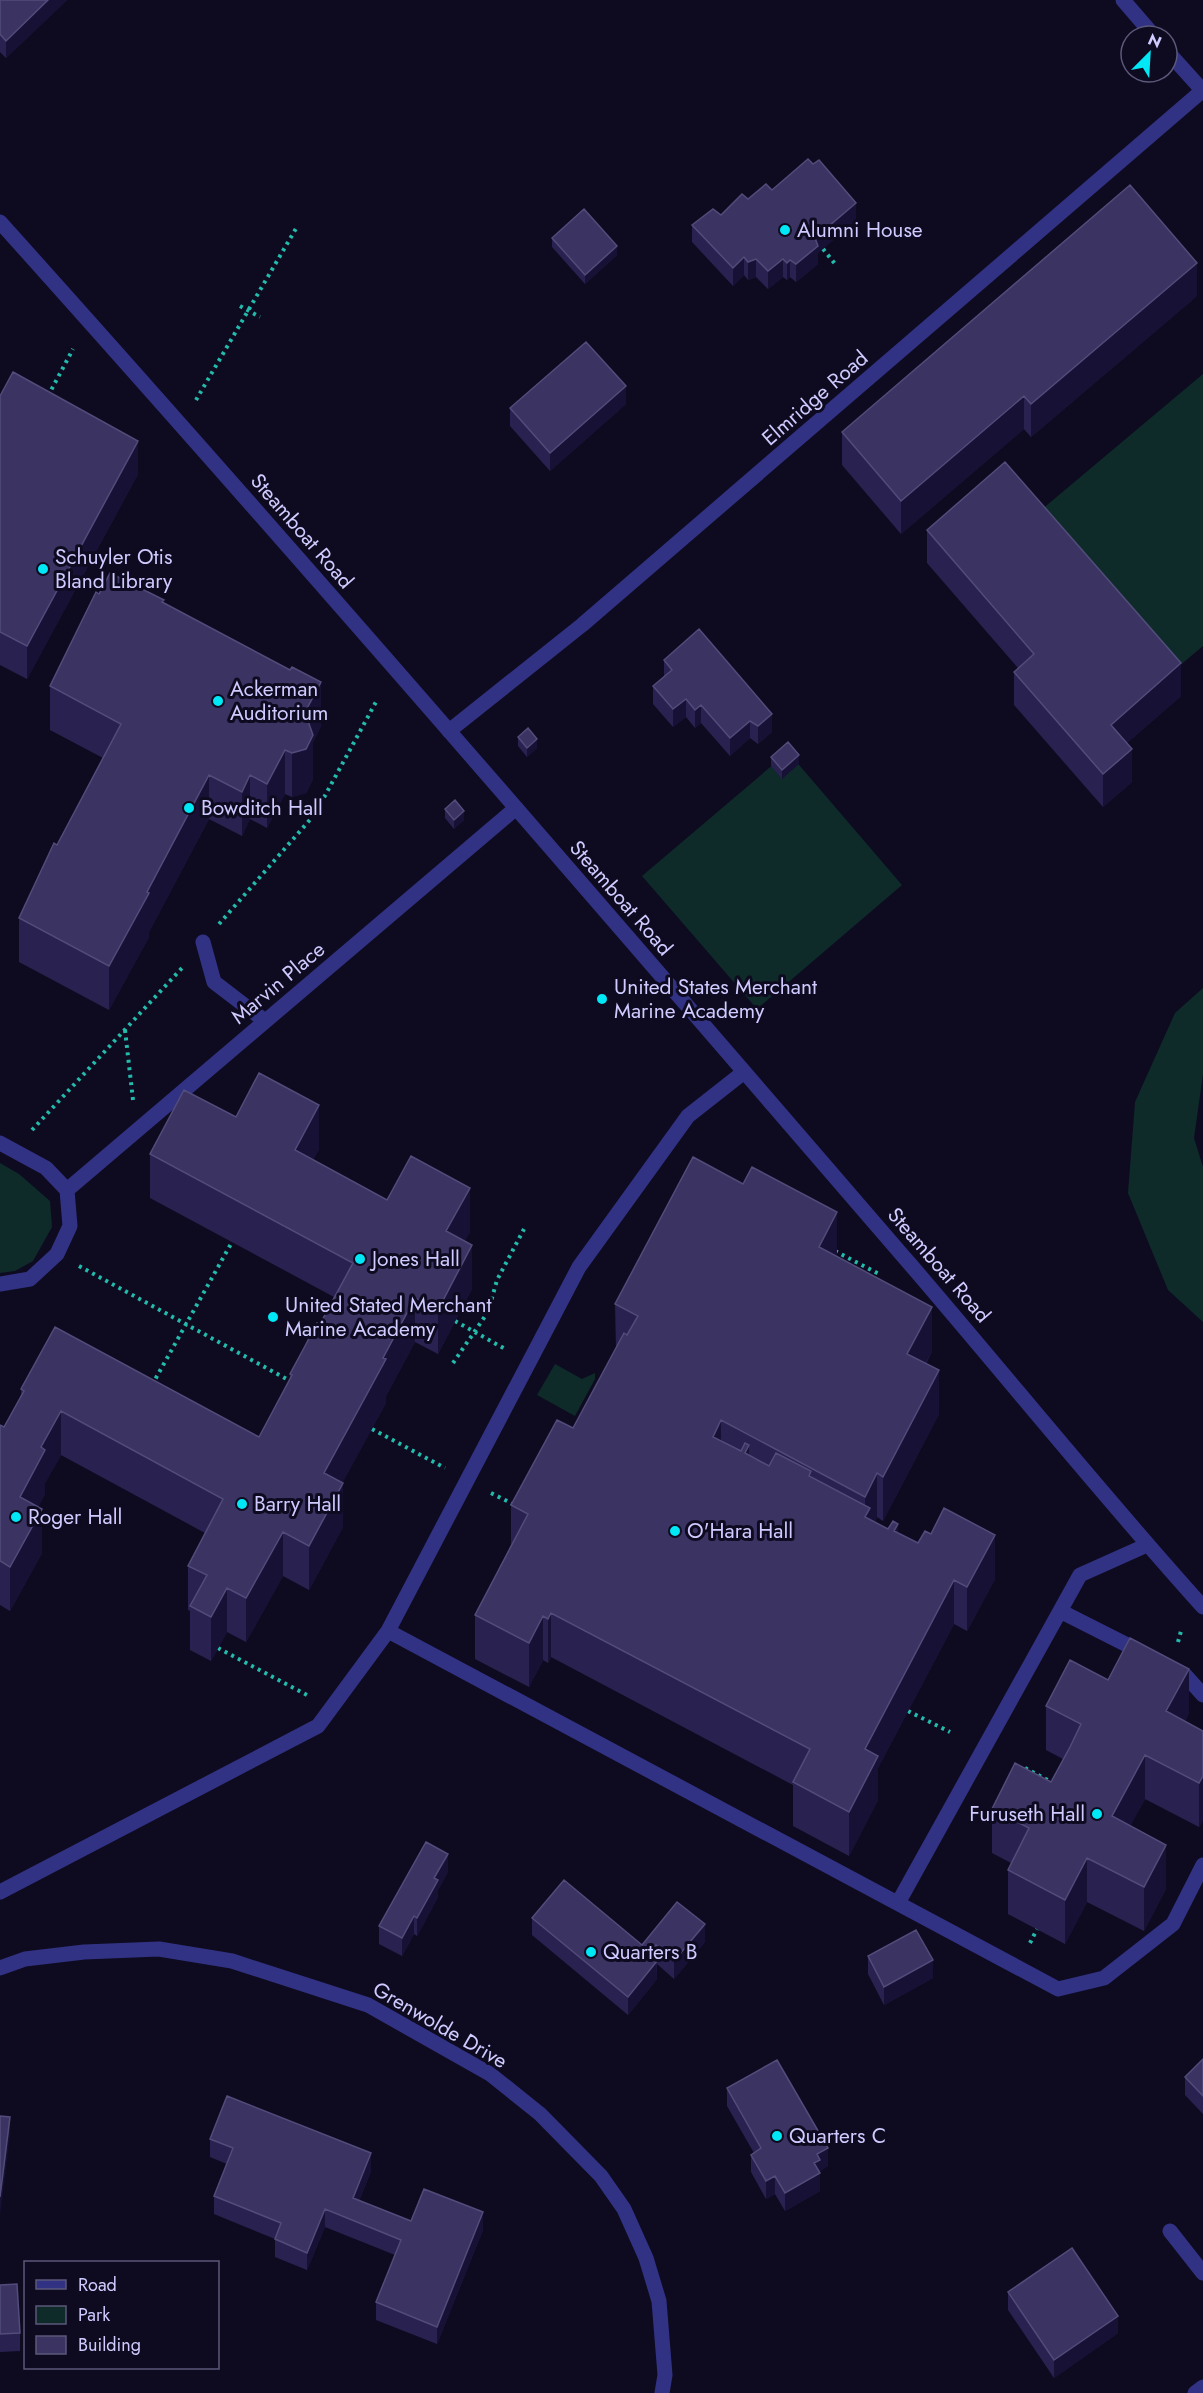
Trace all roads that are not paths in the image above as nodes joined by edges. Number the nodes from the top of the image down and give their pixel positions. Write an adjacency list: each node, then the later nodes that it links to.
1 (1123, 0): 2 (street)
2 (1144, 24)
3 (1179, 64): 4 (street)
4 (1203, 91): 6 (street, Elmridge Road)
5 (0, 222): 6 (street, Steamboat Road)
6 (449, 731): 7 (street, Steamboat Road)
7 (516, 808): 9 (street, Marvin Place); 10 (street, Steamboat Road)
8 (203, 942): 9 (street)
9 (266, 1021): 12 (street, Marvin Place)
10 (744, 1072): 14 (street, Steamboat Road); 17 (street)
11 (0, 1143): 12 (street)
12 (67, 1190): 13 (street)
13 (0, 1284)
14 (1147, 1545): 15 (street, Steamboat Road); 16 (street)
15 (1203, 1607)
16 (1060, 1611): 18 (street); 21 (street)
17 (387, 1631): 20 (street); 21 (street)
18 (1203, 1695)
19 (1203, 1865): 21 (street)
20 (0, 1892)
21 (898, 1903)
22 (0, 1968): 26 (street, Grenwolde Drive)
23 (1170, 2231): 24 (street)
24 (1203, 2273)
25 (1203, 2387): 27 (street)
26 (662, 2393)
27 (1195, 2393)

